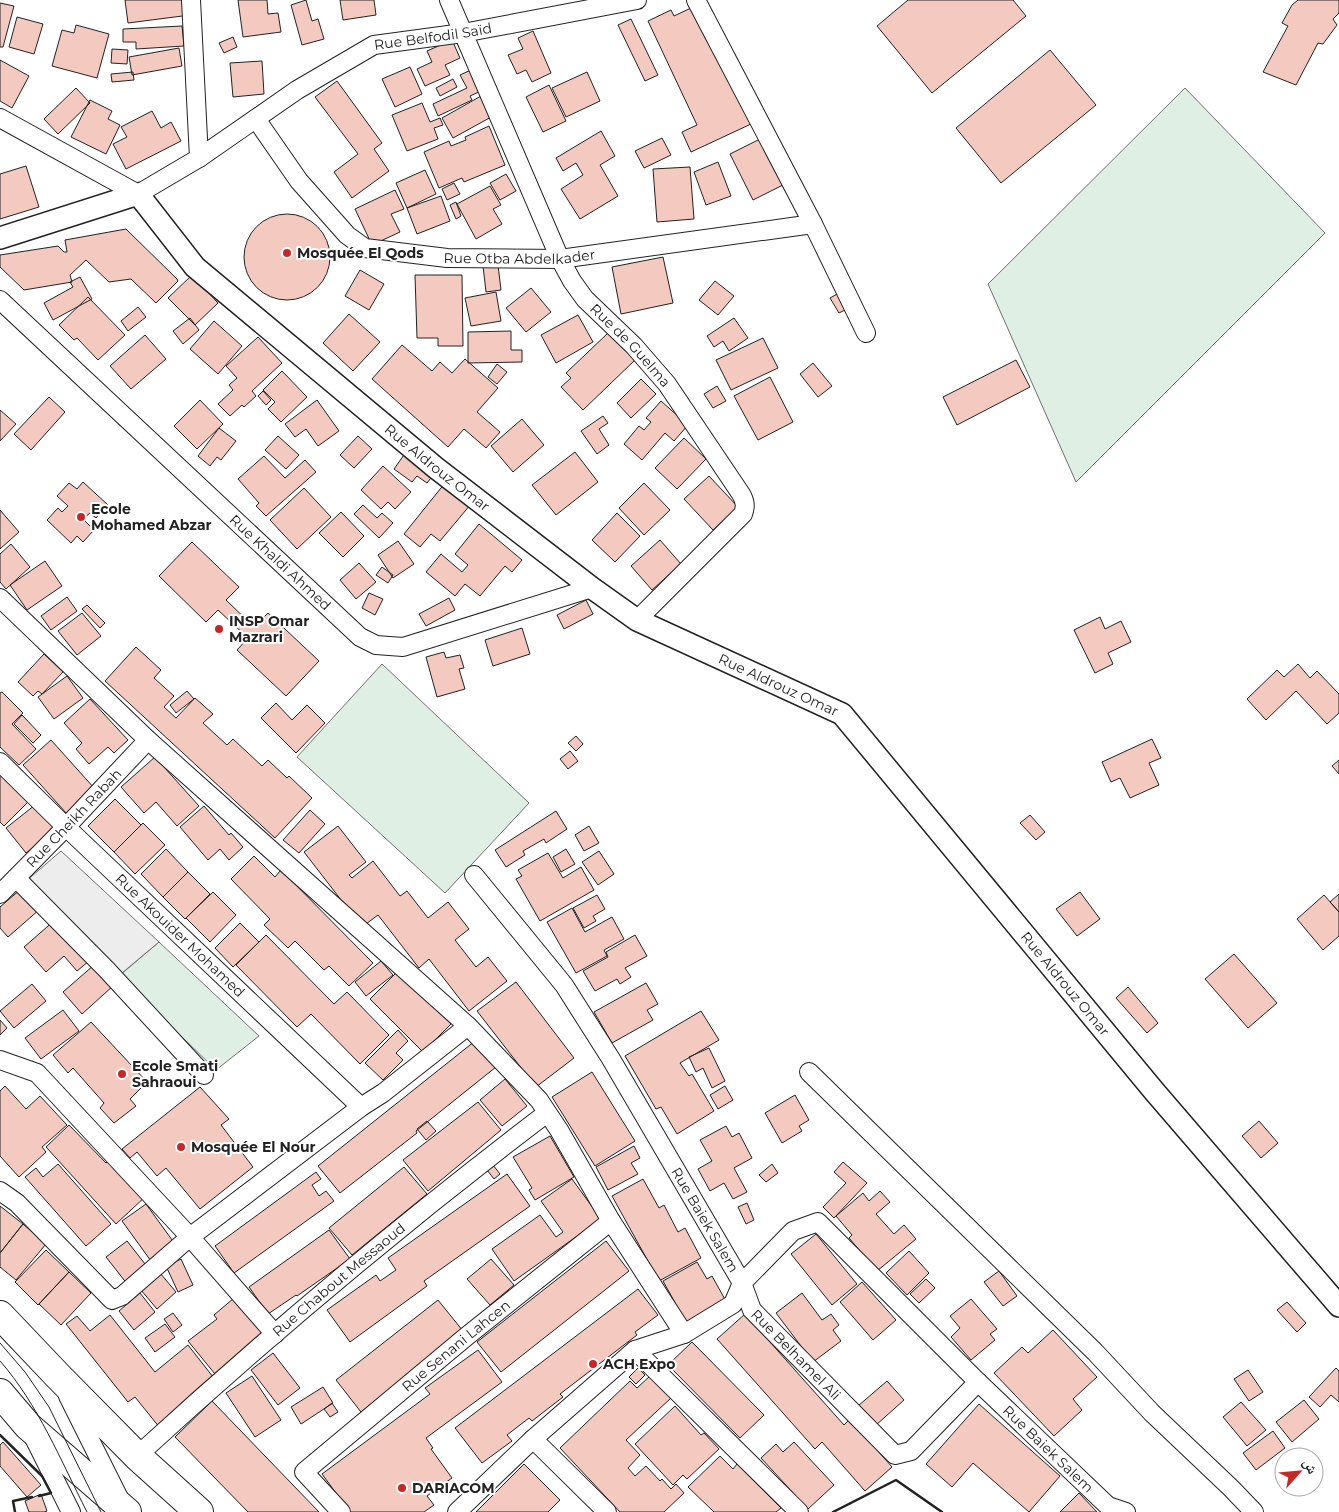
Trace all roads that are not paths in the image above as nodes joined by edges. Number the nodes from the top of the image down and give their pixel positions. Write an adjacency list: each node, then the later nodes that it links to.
1 (191, 0): 8 (street)
2 (449, 0): 5 (street, Rue de Guelma)
3 (637, 0): 5 (street, Rue Belfodil Saïd)
4 (696, 0): 10 (street)
5 (463, 33): 7 (street, Rue Belfodil Saïd); 12 (street, Rue de Guelma)
6 (0, 118): 9 (street)
7 (256, 119): 8 (street, Rue Belfodil Saïd); 12 (street, Rue Otba Abdelkader)
8 (199, 158): 9 (street, Rue Belfodil Saïd)
9 (138, 194): 11 (street); 15 (street, Rue Aldrouz Omar)
10 (813, 224): 12 (street, Rue Otba Abdelkader); 14 (street)
11 (0, 238)
12 (560, 259): 17 (street, Rue de Guelma)
13 (0, 300): 15 (street, Rue Khaldi Ahmed)
14 (866, 332)
15 (592, 588): 17 (street, Rue Aldrouz Omar)
16 (0, 598): 18 (street)
17 (637, 620): 34 (street, Rue Aldrouz Omar)
18 (148, 740): 20 (street, Rue Cheikh Rabah); 24 (street)
19 (0, 762): 20 (street, Rue Akouider Mohamed)
20 (66, 827): 22 (street, Rue Cheikh Rabah); 28 (street, Rue Akouider Mohamed)
21 (474, 875): 33 (street, Rue Baiek Salem)
22 (16, 878): 23 (street, Rue Cheikh Rabah); 27 (street)
23 (0, 894)
24 (468, 1026): 28 (street); 29 (street)
25 (0, 1060): 32 (street)
26 (809, 1072): 54 (street)
27 (204, 1076)
28 (361, 1107): 32 (street)
29 (547, 1113): 31 (street); 36 (street, Rue Chabout Messaoud)
30 (0, 1191): 32 (street)
31 (611, 1221): 37 (street); 49 (street, Rue Senani Lahcen)
32 (190, 1237): 36 (street)
33 (742, 1283): 37 (street, Rue Belhamel Ali); 40 (street, Rue Baiek Salem); 40 (street, Rue Belhamel Ali)
34 (1339, 1306)
35 (0, 1315): 39 (main road)
36 (275, 1334): 44 (street, Rue Chabout Messaoud)
37 (684, 1334): 38 (street, Rue Belhamel Ali)
38 (635, 1350): 43 (street, Rue Belhamel Ali); 52 (street)
39 (57, 1375): 44 (main road); 47 (street)
40 (978, 1382): 45 (street, Rue Baiek Salem)
41 (0, 1393): 42 (main road)
42 (28, 1426): 46 (street); 47 (main road)
43 (533, 1439): 50 (street, Rue Belhamel Ali); 51 (street)
44 (137, 1456): 48 (main road)
45 (1105, 1509): 53 (street, Rue Baiek Salem)
46 (71, 1512)
47 (126, 1512)
48 (198, 1512)
49 (341, 1512)
50 (457, 1512)
51 (607, 1512)
52 (799, 1512)
53 (1126, 1512)
54 (1254, 1512)

